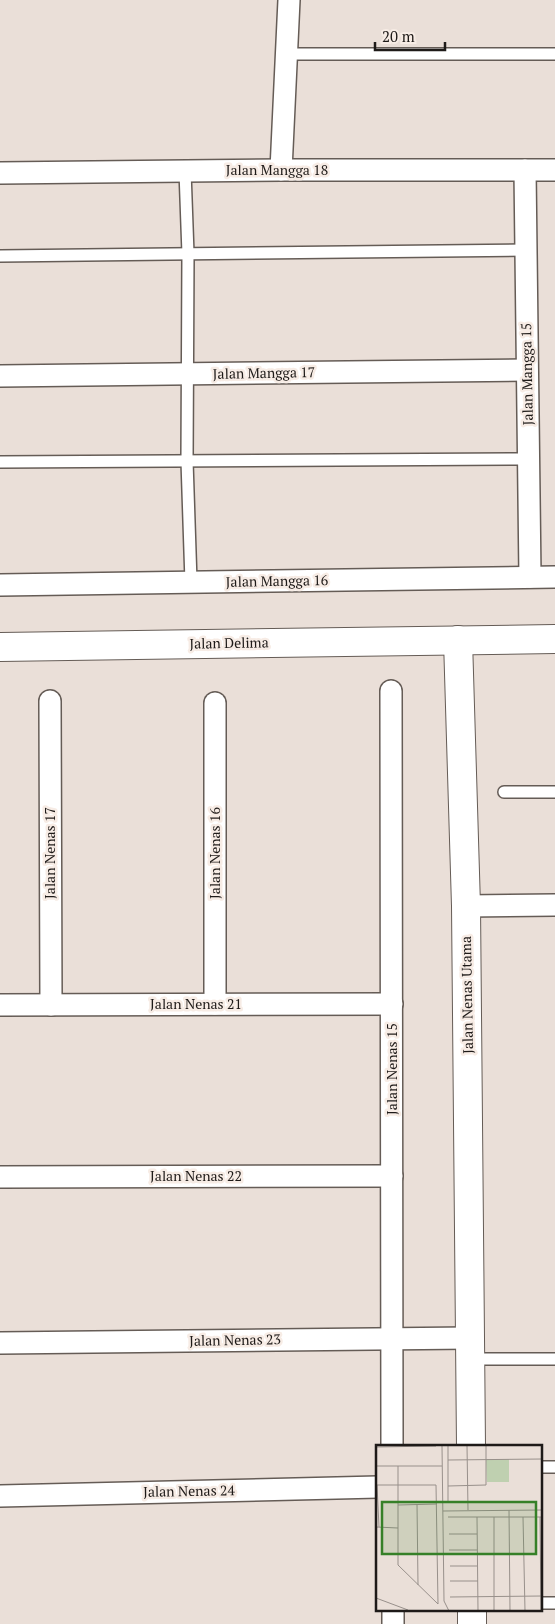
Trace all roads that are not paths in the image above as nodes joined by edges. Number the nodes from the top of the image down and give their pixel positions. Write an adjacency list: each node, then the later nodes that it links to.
1 (289, 0): 2 (street)
2 (286, 54): 3 (lane); 4 (street)
3 (555, 54)
4 (281, 170): 5 (street, Jalan Mangga 18); 7 (street, Jalan Mangga 18)
5 (525, 170): 6 (street, Jalan Mangga 18); 9 (street, Jalan Mangga 15)
6 (555, 170)
7 (185, 171): 8 (street, Jalan Mangga 18); 10 (lane)
8 (0, 173)
9 (526, 250): 10 (lane); 12 (street, Jalan Mangga 15)
10 (188, 254): 11 (lane); 13 (lane)
11 (0, 256)
12 (527, 370): 13 (street, Jalan Mangga 17); 15 (street, Jalan Mangga 15)
13 (188, 374): 14 (street, Jalan Mangga 17); 16 (lane)
14 (0, 376)
15 (529, 459): 16 (lane); 18 (street, Jalan Mangga 15)
16 (187, 461): 17 (lane); 20 (lane)
17 (0, 462)
18 (530, 577): 19 (street, Jalan Mangga 16); 20 (street, Jalan Mangga 16)
19 (555, 577)
20 (191, 582): 21 (street, Jalan Mangga 16)
21 (0, 585)
22 (555, 639): 23 (street)
23 (458, 640): 24 (street, Jalan Delima); 31 (street, Jalan Nenas Utama)
24 (0, 647)
25 (391, 691): 33 (street, Jalan Nenas 15)
26 (50, 701): 35 (street, Jalan Nenas 17)
27 (214, 703): 32 (street, Jalan Nenas 16)
28 (504, 792): 29 (lane)
29 (555, 792)
30 (555, 905): 31 (street)
31 (466, 906): 40 (street, Jalan Nenas Utama)
32 (215, 1004): 33 (street, Jalan Nenas 21); 35 (street, Jalan Nenas 21)
33 (392, 1004): 36 (street, Jalan Nenas 15)
34 (0, 1005): 35 (street, Jalan Nenas 21)
35 (51, 1005)
36 (392, 1176): 37 (street, Jalan Nenas 22); 38 (street, Jalan Nenas 15)
37 (0, 1177)
38 (393, 1338): 39 (street, Jalan Nenas 23); 40 (street, Jalan Nenas 23); 42 (street, Jalan Nenas 15)
39 (0, 1343)
40 (470, 1348): 41 (lane); 43 (street, Jalan Nenas Utama)
41 (555, 1359)
42 (392, 1445)
43 (471, 1445)
44 (542, 1467): 45 (lane)
45 (555, 1467)
46 (376, 1487): 47 (street, Jalan Nenas 24)
47 (0, 1496)
48 (542, 1603): 49 (lane)
49 (555, 1603)

